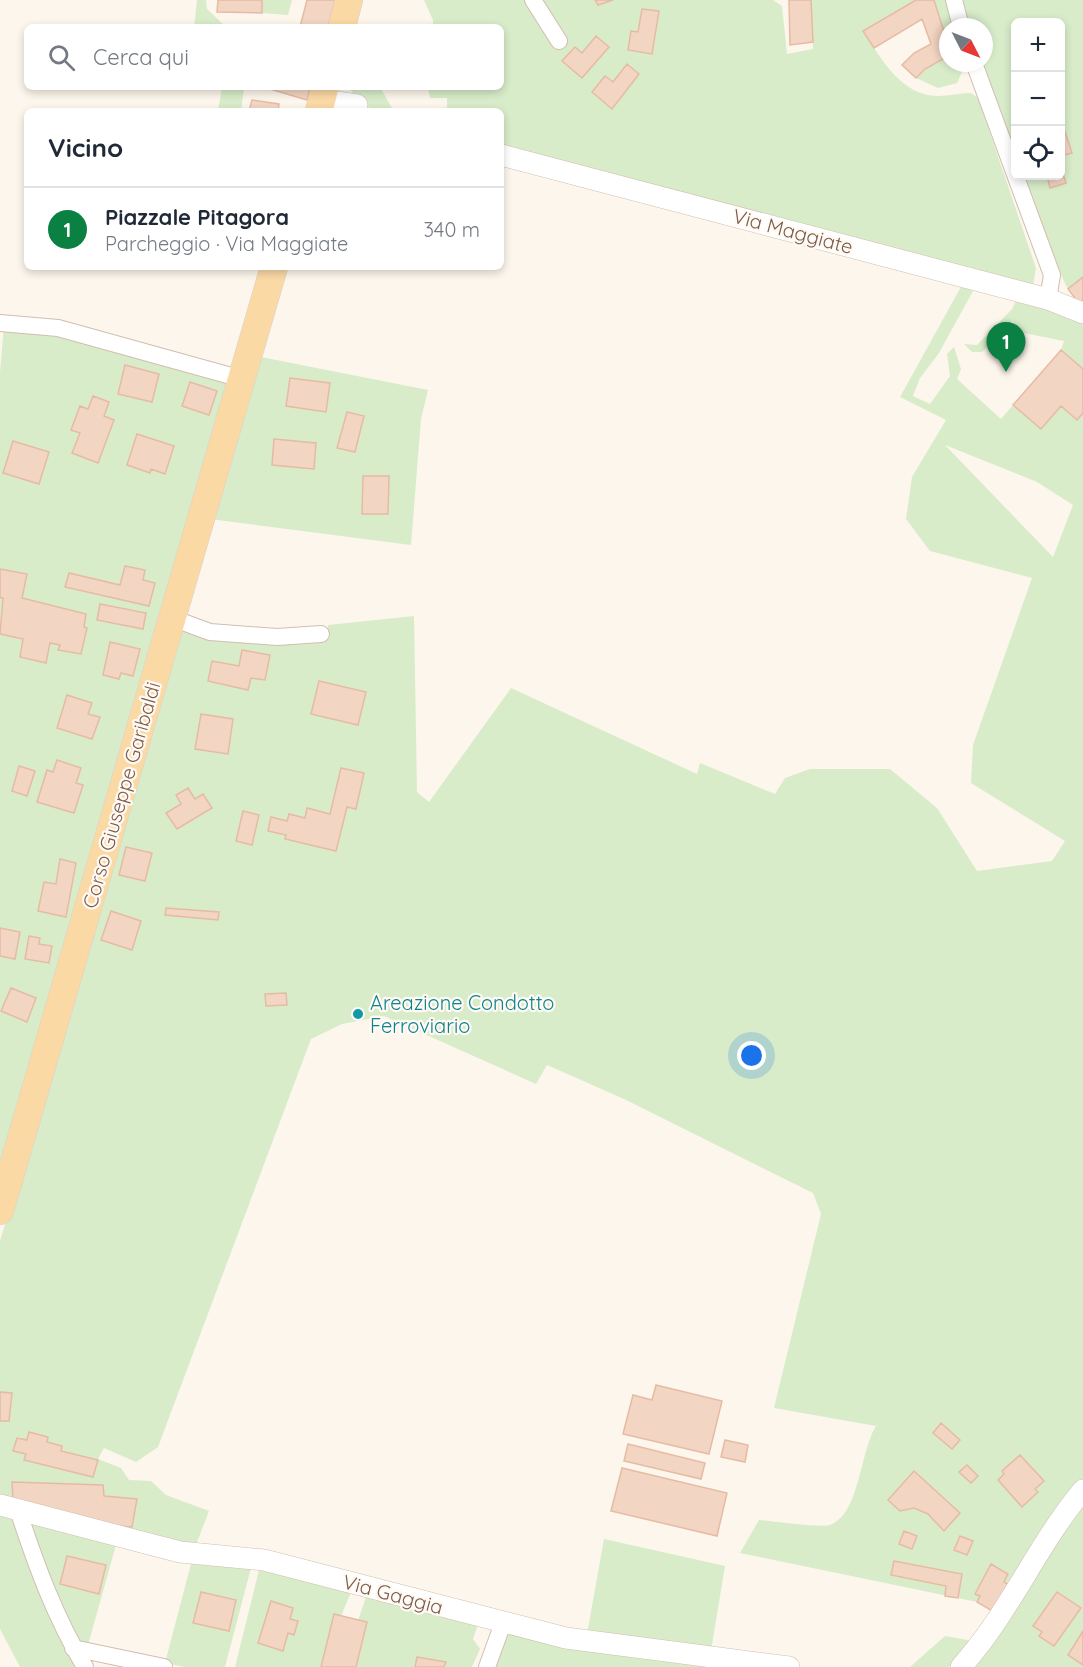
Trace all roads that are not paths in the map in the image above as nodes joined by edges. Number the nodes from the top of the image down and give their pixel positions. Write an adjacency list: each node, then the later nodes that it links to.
1 (349, 0): 5 (main road)
2 (533, 0): 6 (street)
3 (954, 0): 4 (street)
4 (959, 18)
5 (343, 24)
6 (559, 41)
7 (977, 72): 12 (street)
8 (356, 101): 9 (street)
9 (323, 104)
10 (504, 156): 12 (street, Via Maggiate)
11 (273, 270): 15 (main road, Corso Giuseppe Garibaldi)
12 (1048, 299): 13 (street, Via Maggiate)
13 (1083, 313)
14 (0, 323): 15 (street)
15 (242, 379): 16 (main road, Corso Giuseppe Garibaldi)
16 (172, 618): 17 (street); 18 (main road, Corso Giuseppe Garibaldi)
17 (321, 634)
18 (0, 1211)
19 (1083, 1490): 27 (street)
20 (9, 1508): 21 (street, Via Gaggia); 22 (street)
21 (503, 1623): 25 (street); 26 (street, Via Gaggia)
22 (74, 1648): 23 (street); 24 (street)
23 (85, 1667)
24 (164, 1667)
25 (487, 1667)
26 (789, 1667)
27 (961, 1667)

